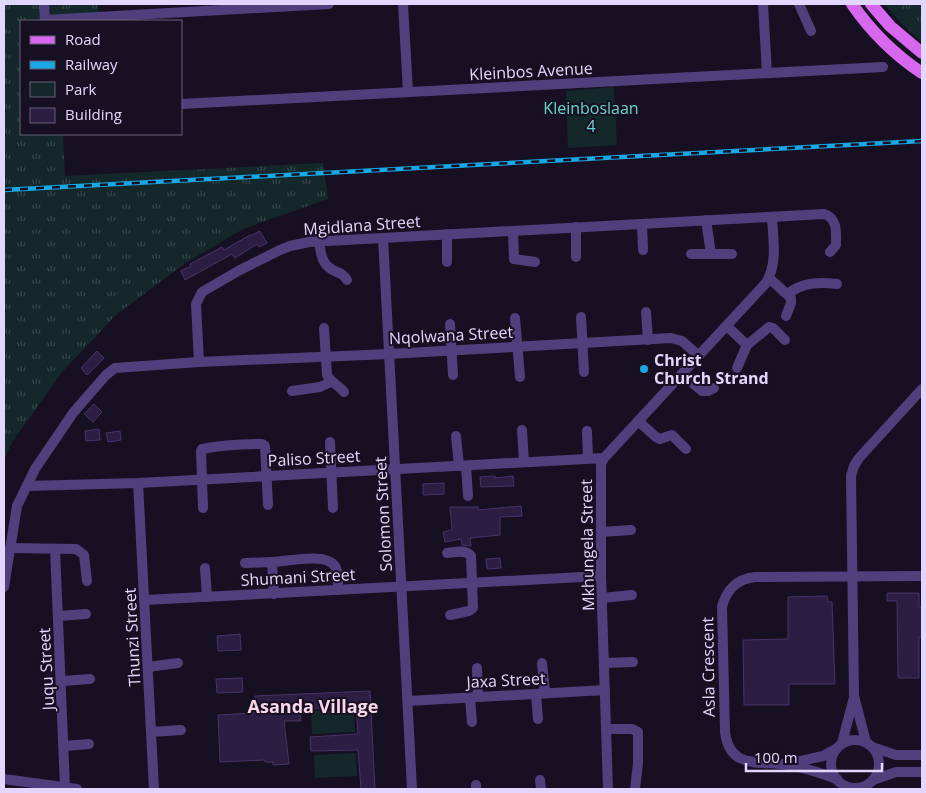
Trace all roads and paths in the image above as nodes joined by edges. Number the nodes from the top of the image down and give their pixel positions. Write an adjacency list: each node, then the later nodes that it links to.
1 (44, 4): 8 (street)
2 (329, 4): 8 (street)
3 (403, 4): 14 (street)
4 (763, 4): 12 (street)
5 (799, 4): 9 (street)
6 (852, 4): 13 (main road)
7 (871, 4): 10 (main road)
8 (45, 20)
9 (811, 31)
10 (922, 53)
11 (883, 67): 12 (street, Kleinbos Avenue)
12 (767, 73): 14 (street, Kleinbos Avenue)
13 (922, 73)
14 (408, 92): 15 (street, Kleinbos Avenue)
15 (182, 104)
16 (772, 217): 17 (street, Mgidlana Street); 25 (street, Mgidlana Street); 32 (street, Mkhungela Street)
17 (706, 220): 18 (street, Mgidlana Street); 27 (street)
18 (642, 224): 19 (street, Mgidlana Street); 24 (street)
19 (576, 227): 20 (street, Mgidlana Street); 29 (street)
20 (513, 231): 21 (street, Mgidlana Street); 31 (street)
21 (447, 234): 22 (street, Mgidlana Street); 30 (street)
22 (383, 238): 23 (street, Mgidlana Street); 49 (street, Solomon Street)
23 (319, 241): 33 (street); 52 (street, Mgidlana Street)
24 (643, 250)
25 (830, 252)
26 (692, 254): 27 (street)
27 (711, 254): 28 (street)
28 (732, 254)
29 (576, 257)
30 (447, 262)
31 (535, 262)
32 (769, 278): 35 (street); 41 (street, Mkhungela Street)
33 (347, 280)
34 (837, 284): 35 (street)
35 (788, 294): 37 (street)
36 (646, 312): 43 (street)
37 (786, 316)
38 (581, 317): 45 (street)
39 (515, 318): 47 (street)
40 (450, 324): 48 (street)
41 (727, 326): 46 (street); 50 (street, Mkhungela Street)
42 (324, 328): 51 (street)
43 (648, 340): 45 (street, Nqolwana Street); 50 (street, Nqolwana Street)
44 (785, 340): 46 (street)
45 (583, 343): 47 (street, Nqolwana Street); 54 (street)
46 (747, 345): 53 (street)
47 (517, 347): 48 (street, Nqolwana Street); 57 (street)
48 (451, 350): 49 (street, Nqolwana Street); 56 (street)
49 (390, 354): 51 (street, Nqolwana Street); 73 (street, Solomon Street)
50 (699, 356): 55 (street, Mkhungela Street)
51 (327, 357): 52 (street, Nqolwana Street); 58 (street)
52 (198, 362): 78 (street)
53 (737, 368)
54 (584, 372)
55 (682, 374): 59 (street); 63 (street, Mkhungela Street)
56 (453, 375)
57 (520, 377)
58 (331, 382): 61 (street); 62 (street)
59 (714, 388)
60 (922, 389): 92 (street)
61 (292, 391)
62 (344, 392)
63 (638, 421): 68 (street); 70 (street, Mkhungela Street)
64 (522, 430): 71 (street)
65 (587, 431): 69 (street)
66 (456, 436): 72 (street)
67 (330, 442): 74 (street)
68 (686, 449)
69 (588, 458): 70 (street, Paliso Street); 71 (street, Paliso Street)
70 (604, 458): 84 (street, Mkhungela Street)
71 (524, 462): 72 (street, Paliso Street)
72 (463, 466): 73 (street, Paliso Street); 79 (street)
73 (396, 469): 74 (street, Paliso Street); 96 (street, Solomon Street)
74 (332, 472): 75 (street, Paliso Street); 82 (street)
75 (268, 475): 76 (street, Paliso Street); 76 (street); 80 (street)
76 (201, 479): 77 (street, Paliso Street); 81 (street)
77 (138, 483): 78 (street, Paliso Street); 103 (street, Thunzi Street)
78 (27, 486): 85 (street)
79 (468, 496)
80 (268, 506)
81 (203, 508)
82 (333, 508)
83 (631, 530): 84 (street)
84 (601, 532): 91 (street, Mkhungela Street)
85 (10, 548): 86 (street); 97 (street)
86 (55, 549): 94 (street); 106 (street, Juqu Street)
87 (447, 553): 95 (street)
88 (272, 562): 89 (street); 98 (street); 99 (street)
89 (245, 564)
90 (205, 568): 101 (street)
91 (602, 576): 95 (street, Shumani Street); 102 (street, Mkhungela Street)
92 (851, 576): 93 (street, Asla Crescent); 117 (street); 130 (street, Asla Crescent)
93 (922, 576)
94 (87, 582)
95 (471, 583): 96 (street, Shumani Street); 105 (street)
96 (402, 586): 98 (street, Shumani Street); 119 (street, Solomon Street)
97 (4, 587)
98 (338, 590): 99 (street, Shumani Street)
99 (274, 594): 101 (street, Shumani Street)
100 (632, 595): 102 (street)
101 (207, 597): 103 (street, Shumani Street)
102 (602, 598): 110 (street, Mkhungela Street)
103 (145, 600): 111 (street, Thunzi Street)
104 (86, 614): 106 (street)
105 (450, 615)
106 (58, 616): 114 (street, Juqu Street)
107 (633, 662): 110 (street)
108 (178, 663): 111 (street)
109 (542, 663): 116 (street)
110 (604, 663): 115 (street, Mkhungela Street)
111 (148, 667): 124 (street, Thunzi Street)
112 (477, 668): 118 (street)
113 (90, 679): 114 (street)
114 (62, 681): 127 (street, Juqu Street)
115 (606, 690): 116 (street, Jaxa Street); 122 (street, Mkhungela Street)
116 (541, 694): 118 (street, Jaxa Street); 120 (street)
117 (854, 696): 126 (street); 128 (street)
118 (474, 697): 119 (street, Jaxa Street); 121 (street)
119 (408, 701): 139 (street, Solomon Street)
120 (538, 719)
121 (472, 722)
122 (606, 729): 140 (street, Mkhungela Street); 141 (street)
123 (181, 730): 124 (street)
124 (152, 732): 138 (street, Thunzi Street)
125 (89, 744): 127 (street)
126 (869, 745): 128 (street); 129 (street); 134 (street)
127 (65, 746): 136 (street, Juqu Street)
128 (839, 746): 130 (street, Asla Crescent); 133 (street)
129 (922, 754)
130 (786, 764): 133 (street, Asla Crescent)
131 (922, 772): 134 (street)
132 (4, 779): 135 (street)
133 (841, 784): 134 (street)
134 (868, 785)
135 (30, 786): 136 (street)
136 (65, 788): 137 (street)
137 (77, 789)
138 (154, 789)
139 (412, 789)
140 (608, 789)
141 (635, 789)

